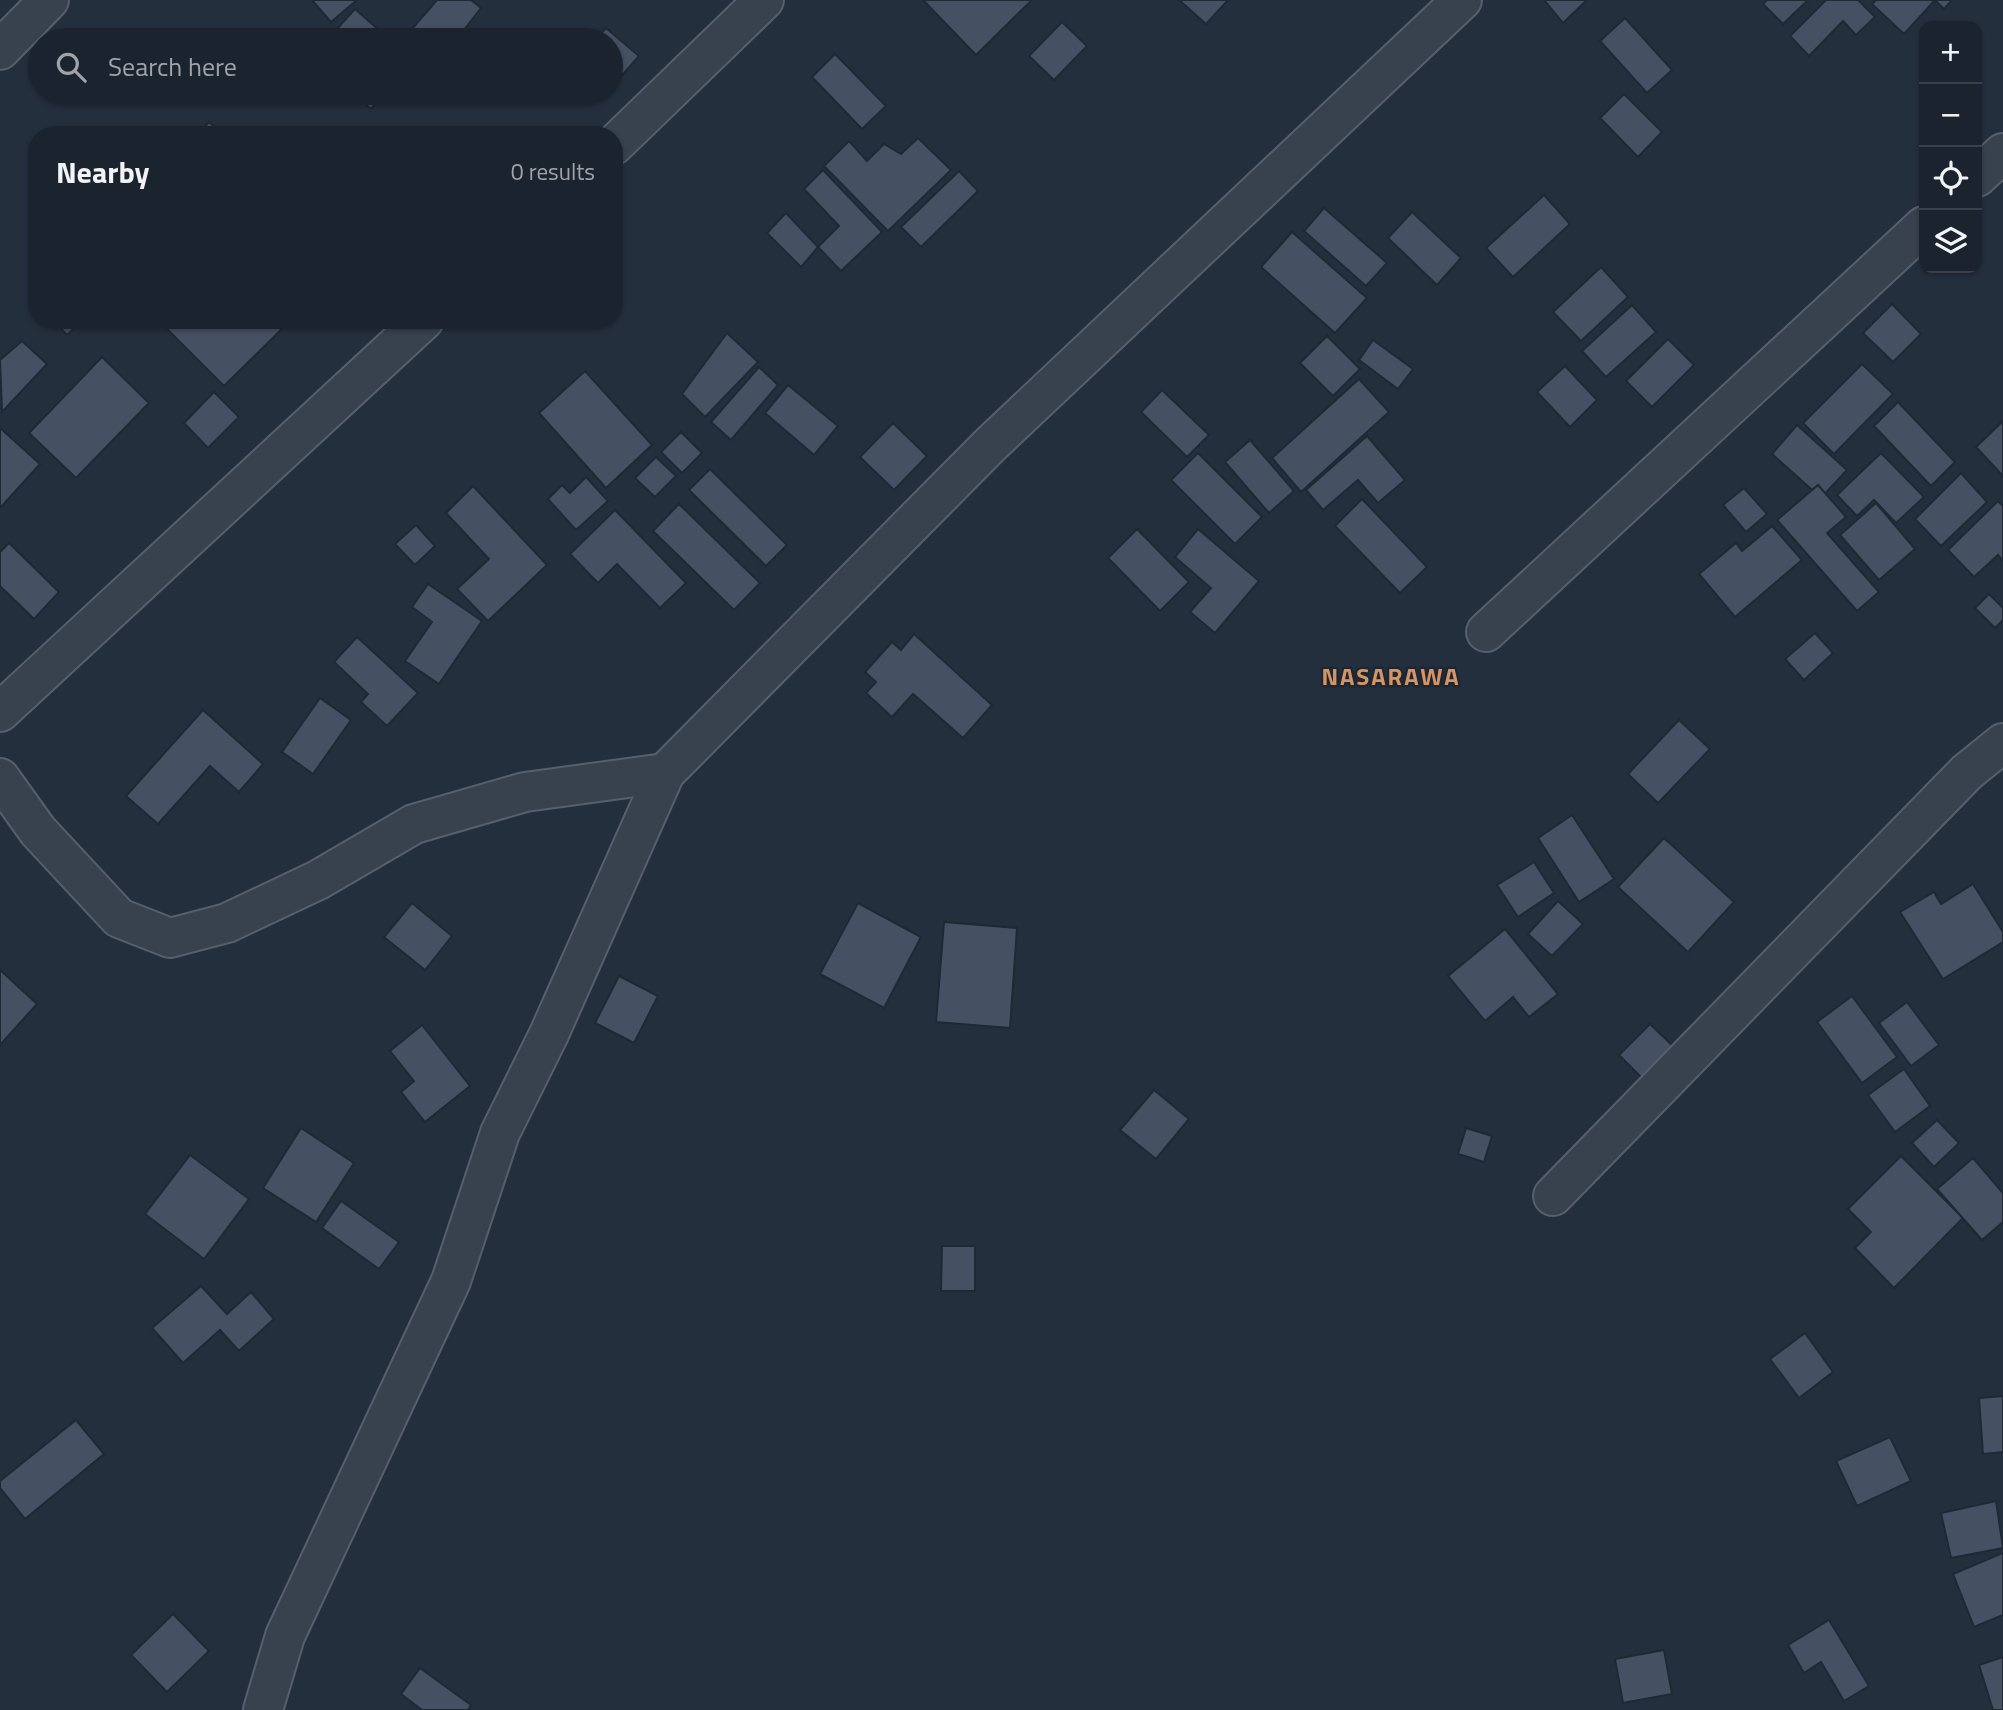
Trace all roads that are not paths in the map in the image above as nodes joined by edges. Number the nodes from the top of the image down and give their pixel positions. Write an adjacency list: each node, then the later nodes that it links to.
1 (49, 0): 4 (street)
2 (764, 0): 5 (street)
3 (1462, 0): 13 (street)
4 (0, 50)
5 (623, 136)
6 (2003, 153): 7 (street)
7 (1982, 172)
8 (1919, 231): 10 (street)
9 (414, 329): 11 (street)
10 (1486, 632)
11 (0, 712)
12 (2003, 743): 15 (street)
13 (666, 773): 14 (street); 16 (street)
14 (0, 778)
15 (1553, 1196)
16 (263, 1710)

